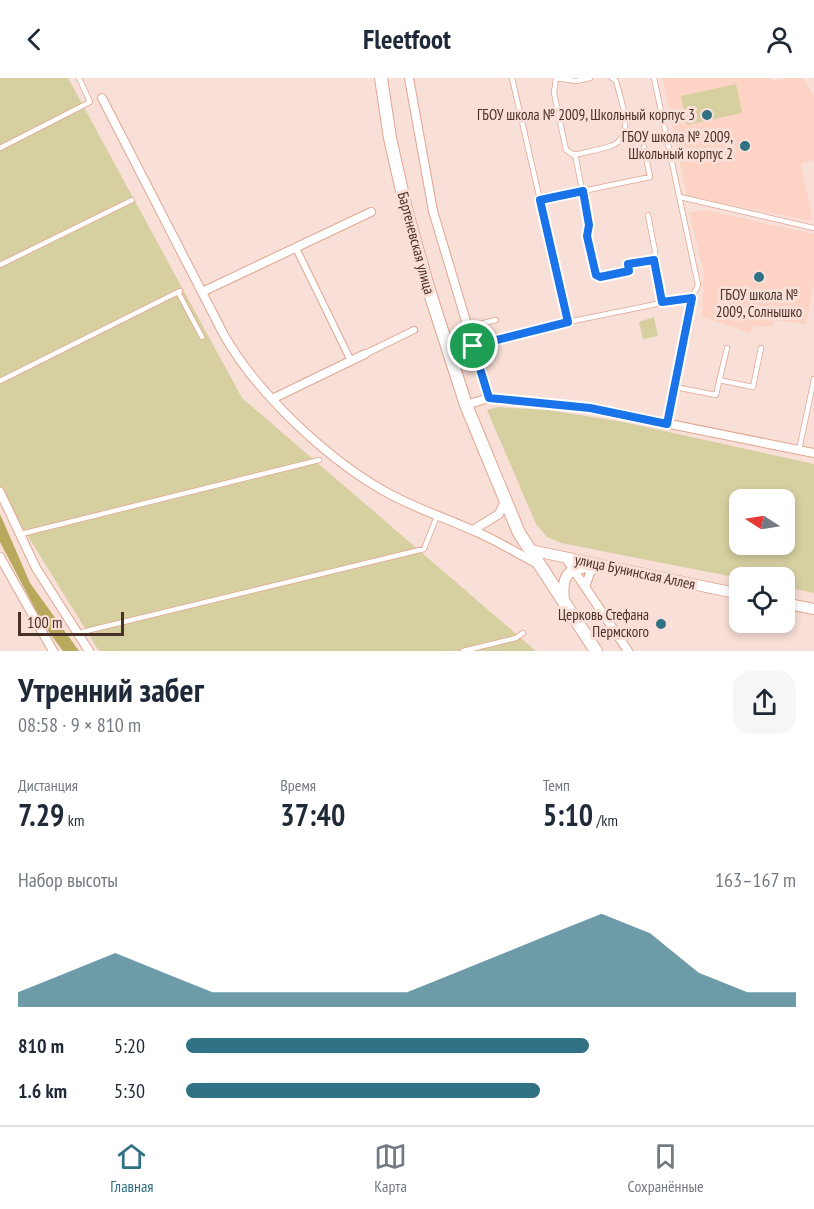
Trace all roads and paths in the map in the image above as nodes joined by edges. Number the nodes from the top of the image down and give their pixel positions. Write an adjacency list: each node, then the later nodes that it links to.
1 (79, 78): 11 (lane)
2 (381, 78): 42 (main road, Бартеневская улица)
3 (409, 78): 28 (street)
4 (512, 78): 16 (lane)
5 (556, 78): 6 (lane); 12 (lane)
6 (590, 78)
7 (612, 78): 12 (lane)
8 (654, 78): 14 (lane)
9 (102, 98): 23 (street)
10 (644, 147): 13 (lane)
11 (0, 148)
12 (575, 154): 13 (lane)
13 (583, 191): 16 (lane); 21 (lane)
14 (680, 197): 19 (lane); 24 (lane)
15 (132, 200): 22 (lane)
16 (540, 200): 27 (lane)
17 (371, 212): 20 (street)
18 (648, 215): 21 (lane)
19 (814, 228)
20 (296, 248): 23 (street); 35 (street)
21 (654, 260): 25 (lane)
22 (0, 265)
23 (202, 292): 41 (street)
24 (692, 298): 25 (lane); 39 (lane)
25 (662, 302): 27 (lane)
26 (496, 320): 28 (lane)
27 (568, 322): 31 (lane)
28 (468, 327): 31 (street)
29 (414, 330): 34 (street)
30 (202, 338): 37 (lane)
31 (473, 346): 40 (street)
32 (727, 348): 38 (lane)
33 (761, 348): 38 (lane)
34 (365, 354): 35 (street)
35 (351, 361): 41 (street)
36 (814, 379): 44 (lane)
37 (0, 381)
38 (719, 381): 39 (lane)
39 (675, 387): 43 (lane)
40 (489, 398): 42 (street); 43 (street)
41 (272, 399): 49 (street)
42 (466, 405): 48 (main road, Бартеневская улица)
43 (667, 424): 44 (street)
44 (799, 450): 45 (street)
45 (814, 453)
46 (319, 460): 51 (lane)
47 (0, 492): 51 (street)
48 (505, 501): 50 (street); 52 (main road, Бартеневская улица)
49 (437, 516): 50 (street); 64 (lane)
50 (473, 530): 55 (street)
51 (21, 534): 64 (street)
52 (530, 550): 54 (street, улица Бунинская Аллея); 55 (main road, Бартеневская улица)
53 (0, 556): 65 (street)
54 (565, 557): 56 (street, улица Бунинская Аллея); 57 (street)
55 (541, 566): 60 (main road, Бартеневская улица)
56 (601, 566): 57 (street); 58 (street); 59 (street, улица Бунинская Аллея)
57 (574, 570): 58 (street); 60 (street)
58 (585, 587): 69 (street)
59 (729, 592)
60 (564, 604): 68 (main road, Бартеневская улица)
61 (795, 605): 62 (street)
62 (814, 609)
63 (523, 633): 67 (lane)
64 (77, 634): 66 (street)
65 (53, 651)
66 (89, 651)
67 (463, 651)
68 (596, 651)
69 (628, 651)

